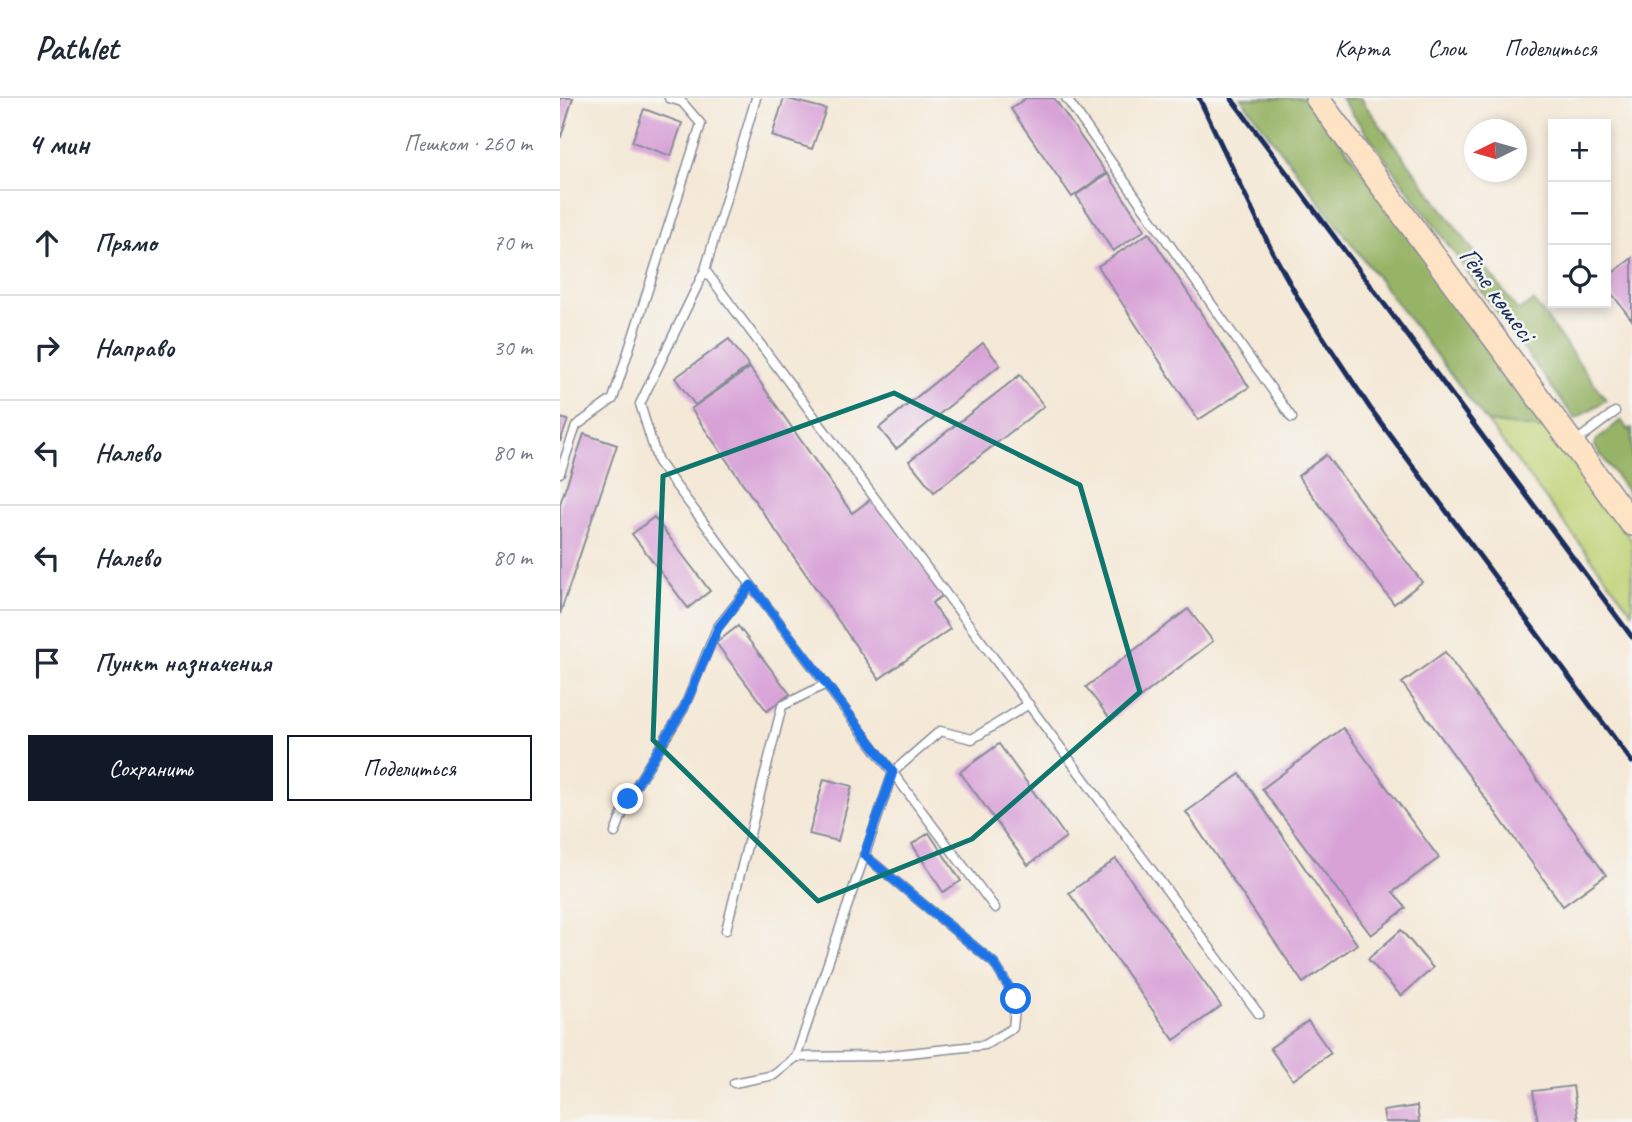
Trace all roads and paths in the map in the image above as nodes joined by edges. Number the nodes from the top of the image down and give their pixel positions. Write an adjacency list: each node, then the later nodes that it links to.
1 (669, 98): 9 (lane)
2 (757, 98): 5 (lane)
3 (1066, 98): 7 (lane)
4 (1317, 98): 8 (main road, Гёте көшесі)
5 (705, 270): 11 (lane); 13 (lane)
6 (1615, 412): 8 (lane)
7 (1293, 418)
8 (1572, 444): 10 (main road, Гёте көшесі)
9 (560, 472)
10 (1632, 524)
11 (751, 585): 12 (lane); 15 (lane)
12 (826, 684): 14 (lane); 18 (lane)
13 (1029, 704): 14 (lane); 19 (lane)
14 (893, 772): 16 (lane); 17 (lane)
15 (615, 833)
16 (864, 855): 20 (lane); 20 (lane)
17 (995, 908)
18 (726, 930)
19 (1259, 1014)
20 (796, 1057): 21 (lane)
21 (734, 1083)

